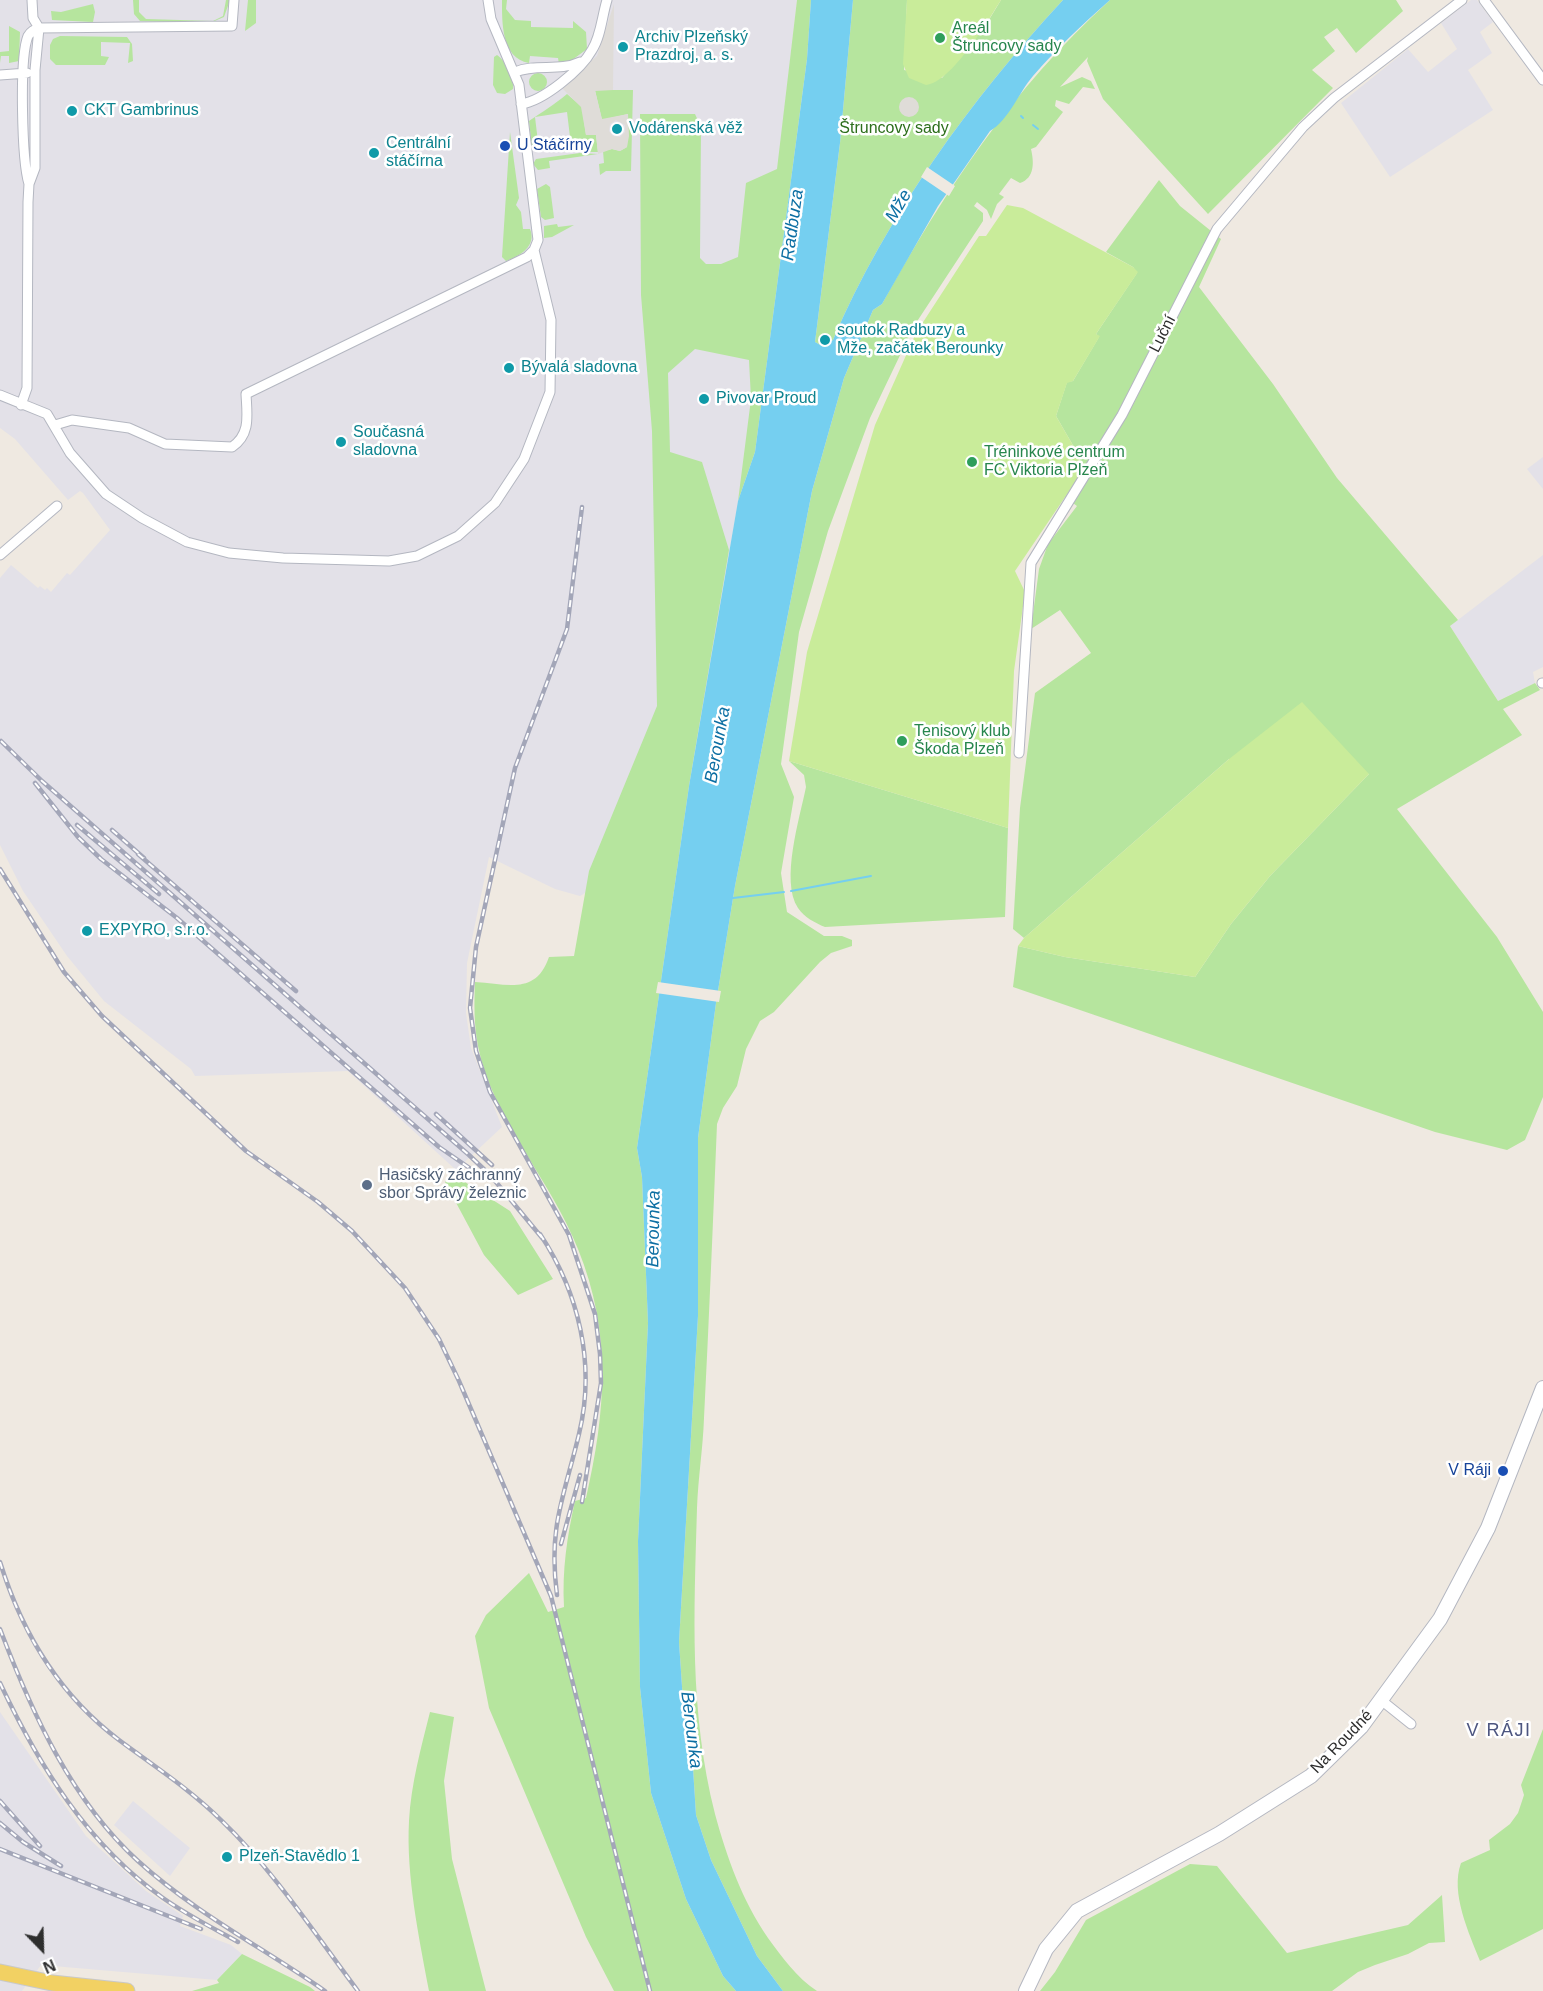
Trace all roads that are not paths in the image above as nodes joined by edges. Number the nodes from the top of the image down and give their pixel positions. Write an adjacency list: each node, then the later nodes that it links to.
1 (32, 0): 7 (street)
2 (234, 0): 7 (street)
3 (607, 0): 8 (street)
4 (1462, 0): 22 (street, Luční)
5 (1484, 0): 11 (street)
6 (488, 2): 10 (street)
7 (39, 28): 9 (street); 13 (street)
8 (582, 61): 10 (street); 14 (street)
9 (35, 70): 13 (street); 15 (street)
10 (515, 72): 14 (street)
11 (1541, 73)
12 (0, 75): 13 (street)
13 (24, 75): 15 (street)
14 (521, 104): 16 (street)
15 (29, 184): 18 (street)
16 (534, 250): 19 (street); 19 (street)
17 (0, 395): 18 (street)
18 (21, 405): 19 (street)
19 (55, 425)
20 (57, 506): 21 (street)
21 (0, 555)
22 (1019, 753)
23 (1543, 1388): 24 (street, Na Roudné)
24 (1381, 1700): 25 (street); 28 (street, Na Roudné)
25 (1411, 1724)
26 (0, 1972): 27 (main road)
27 (127, 1991)
28 (1026, 1991)

